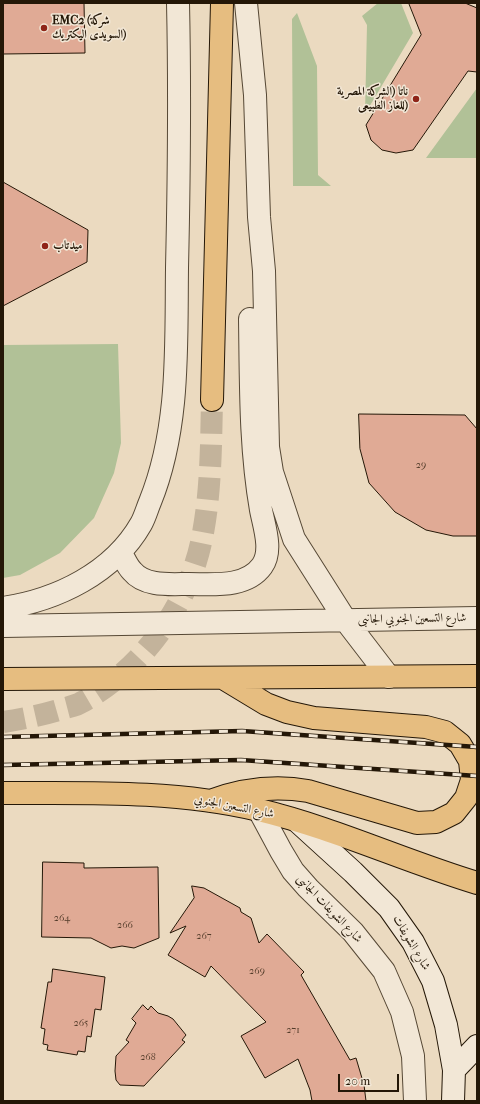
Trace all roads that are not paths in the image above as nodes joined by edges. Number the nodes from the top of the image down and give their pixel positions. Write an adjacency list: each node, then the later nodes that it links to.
1 (178, 3): 6 (street)
2 (222, 3): 5 (highway)
3 (246, 3): 4 (street)
4 (259, 217): 6 (street); 9 (street)
5 (212, 400)
6 (121, 553): 7 (street)
7 (3, 608)
8 (477, 618): 9 (street, شارع التسعين الجنوبي الجانبى)
9 (346, 620): 10 (street, شارع التسعين الجنوبي الجانبى); 12 (street)
10 (3, 626)
11 (477, 676): 12 (highway)
12 (389, 677): 13 (highway)
13 (223, 678): 14 (highway); 16 (highway)
14 (3, 679)
15 (3, 793): 16 (highway, شارع التسعين الجنوبي)
16 (210, 801): 17 (highway, شارع التسعين الجنوبي)
17 (259, 810): 18 (highway, شارع التسعين الجنوبي); 22 (street, شارع الشويفات الجانبى)
18 (297, 821): 19 (highway, شارع التسعين الجنوبي); 21 (street, شارع الشويفات)
19 (477, 883)
20 (477, 1046): 21 (street)
21 (454, 1070): 23 (street, شارع الشويفات)
22 (416, 1101)
23 (453, 1101)

